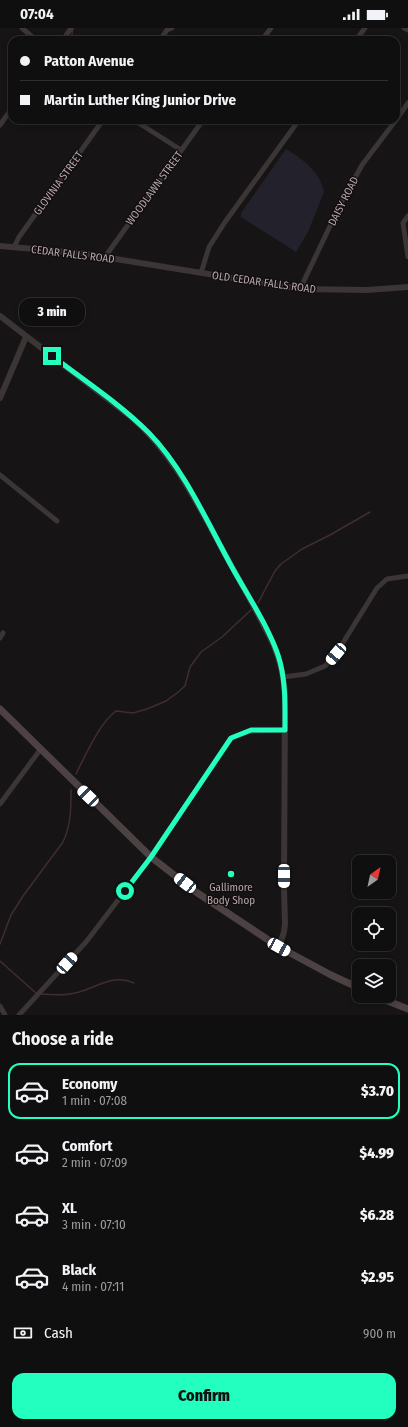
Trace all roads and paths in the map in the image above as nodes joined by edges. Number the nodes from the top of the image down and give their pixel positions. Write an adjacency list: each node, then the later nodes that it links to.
1 (22, 28): 5 (street)
2 (172, 28): 6 (street)
3 (404, 28): 4 (street)
4 (408, 30)
5 (31, 36)
6 (163, 36)
7 (408, 104): 9 (street, DAISY ROAD)
8 (8, 114): 15 (street)
9 (400, 115)
10 (100, 124): 19 (street, GLOVINIA STREET)
11 (140, 124): 16 (street)
12 (200, 124): 16 (street, WOODLAWN STREET)
13 (296, 124): 23 (street)
14 (393, 124): 25 (street, DAISY ROAD)
15 (0, 125)
16 (181, 150): 20 (street, WOODLAWN STREET)
17 (408, 216): 21 (street)
18 (0, 246): 19 (street, CEDAR FALLS ROAD)
19 (14, 247): 20 (street, CEDAR FALLS ROAD)
20 (105, 257): 22 (street, CEDAR FALLS ROAD)
21 (408, 257)
22 (145, 264): 23 (street, OLD CEDAR FALLS ROAD)
23 (201, 273): 25 (street, OLD CEDAR FALLS ROAD)
24 (408, 287): 25 (street, OLD CEDAR FALLS ROAD)
25 (300, 289)
26 (0, 316): 27 (street)
27 (26, 337): 28 (street); 32 (street)
28 (0, 398)
29 (0, 475): 30 (street)
30 (57, 521)
31 (408, 576): 32 (street)
32 (283, 677): 34 (street)
33 (0, 709): 35 (main road)
34 (285, 730): 37 (street); 38 (street)
35 (40, 750): 36 (street); 37 (main road)
36 (0, 804)
37 (151, 857): 38 (main road); 44 (street)
38 (279, 947): 39 (main road)
39 (352, 985)
40 (393, 1003): 42 (main road)
41 (0, 1006): 43 (street)
42 (408, 1009)
43 (5, 1015)
44 (19, 1015)

